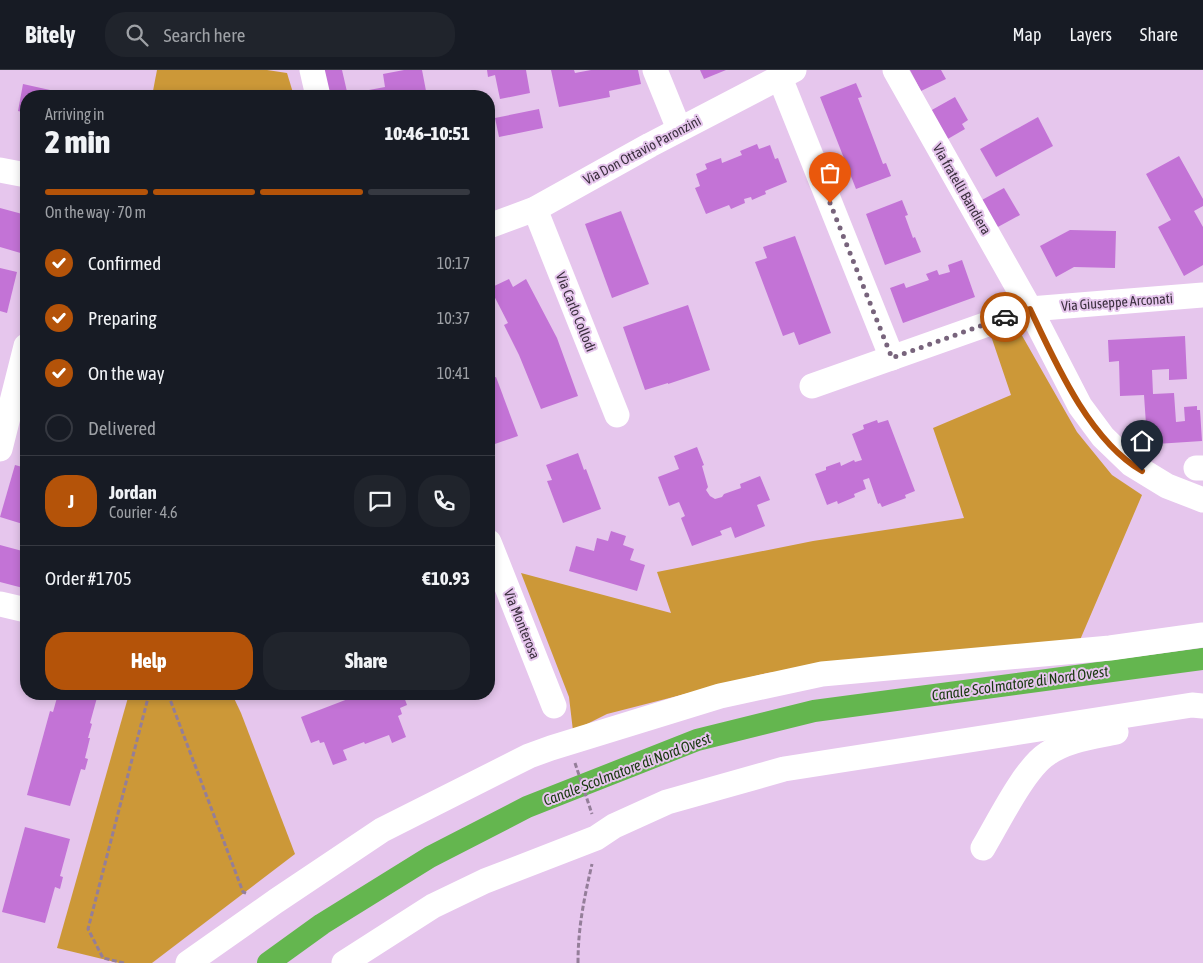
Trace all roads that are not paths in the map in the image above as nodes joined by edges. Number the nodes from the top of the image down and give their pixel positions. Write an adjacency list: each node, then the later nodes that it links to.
1 (312, 70): 5 (street)
2 (655, 70): 6 (street)
3 (895, 70): 12 (street, Via fratelli Bandiera)
4 (787, 74): 6 (street, Via Don Ottavio Paronzini); 13 (street)
5 (317, 90)
6 (679, 130): 9 (street, Via Don Ottavio Paronzini)
7 (0, 170): 8 (street)
8 (20, 174)
9 (534, 209): 10 (street, Via Don Ottavio Paronzini); 16 (street, Via Carlo Collodi)
10 (495, 224)
11 (1203, 295): 12 (street, Via Giuseppe Arconati)
12 (1030, 309): 13 (street, Via Giuseppe Arconati); 18 (street, Via fratelli Bandiera)
13 (892, 358): 15 (street, Via Giuseppe Arconati)
14 (20, 370): 17 (street)
15 (812, 386)
16 (617, 415)
17 (0, 449)
18 (1203, 500)
19 (495, 557): 23 (street, Via Monterosa)
20 (0, 604): 21 (street)
21 (20, 609)
22 (1203, 635): 26 (street)
23 (554, 706)
24 (1203, 707): 25 (street); 27 (street)
25 (983, 848)
26 (188, 963)
27 (344, 963)

